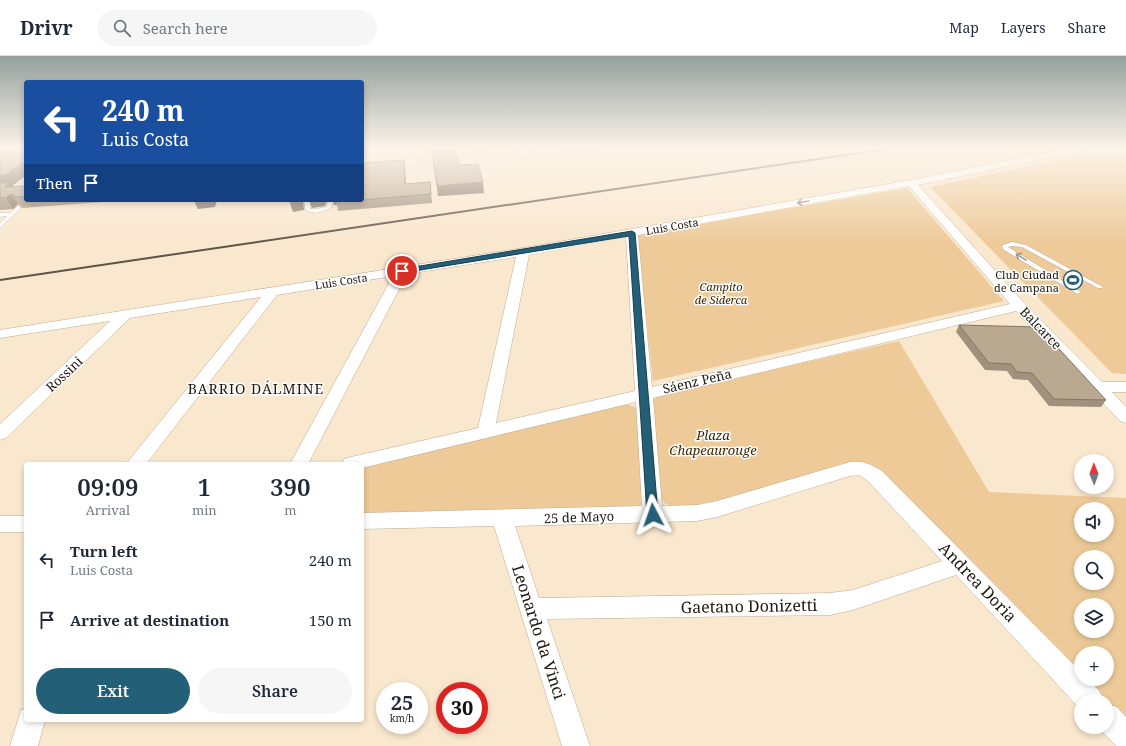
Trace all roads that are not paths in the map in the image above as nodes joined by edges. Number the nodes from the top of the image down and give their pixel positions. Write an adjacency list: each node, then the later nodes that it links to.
1 (925, 180): 2 (street, Luis Costa)
2 (911, 183): 9 (street, Luis Costa, one-way to 9); 15 (street, Balcarce)
3 (306, 202): 4 (lane)
4 (331, 202)
5 (18, 208): 6 (lane)
6 (12, 214): 7 (lane); 8 (lane)
7 (1, 216)
8 (0, 226)
9 (632, 233): 10 (street, Luis Costa); 20 (street)
10 (523, 252): 11 (street, Luis Costa); 22 (street)
11 (402, 271): 13 (street, Luis Costa); 25 (street)
12 (1100, 287): 14 (lane, one-way to 12)
13 (272, 292): 16 (street, Luis Costa); 24 (street)
14 (1078, 292)
15 (1019, 306): 18 (street, Balcarce); 20 (street, Sáenz Peña)
16 (127, 313): 17 (street, Luis Costa); 23 (street, Rossini)
17 (0, 334)
18 (1097, 387): 19 (street); 21 (street, Balcarce)
19 (1126, 387)
20 (644, 394): 22 (street, Sáenz Peña); 28 (street)
21 (1126, 417)
22 (486, 431): 26 (street, Sáenz Peña)
23 (0, 434)
24 (137, 462)
25 (300, 462)
26 (359, 462)
27 (862, 468): 28 (street, 25 de Mayo); 33 (street, Andrea Doria)
28 (653, 515): 29 (street, 25 de Mayo)
29 (502, 519): 30 (street, 25 de Mayo); 34 (street, Leonardo da Vinci)
30 (364, 521)
31 (0, 524): 32 (street)
32 (24, 524)
33 (961, 564): 34 (street, Gaetano Donizetti); 35 (street, Andrea Doria)
34 (531, 609): 40 (street, Leonardo da Vinci)
35 (1084, 694)
36 (30, 722): 39 (street)
37 (1114, 724): 38 (street)
38 (1126, 737)
39 (24, 746)
40 (576, 746)

